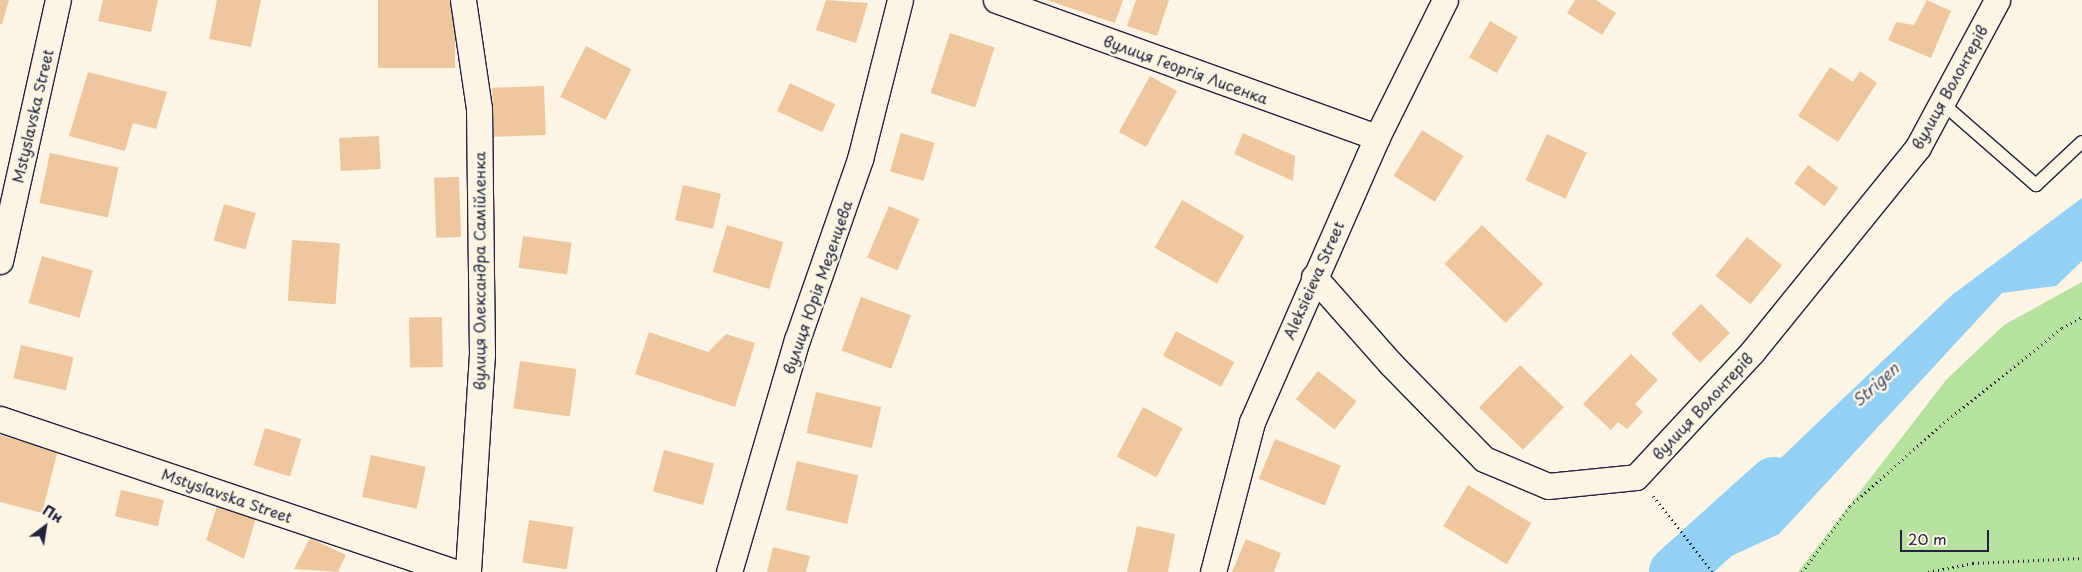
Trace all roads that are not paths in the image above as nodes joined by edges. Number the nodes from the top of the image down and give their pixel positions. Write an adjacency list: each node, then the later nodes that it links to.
1 (58, 0): 10 (street, Mstyslavska Street)
2 (463, 0): 14 (street, вулиця Олександра Самійленка)
3 (900, 0): 15 (street, вулиця Юрія Мезенцева)
4 (996, 0): 8 (street, вулиця Георгія Лисенка)
5 (1445, 0): 8 (street, Aleksieieva Street)
6 (1997, 0): 7 (street, вулиця Волонтерів)
7 (1942, 103): 9 (lane); 11 (street, вулиця Волонтерів)
8 (1377, 137): 11 (street, Aleksieieva Street)
9 (2082, 142)
10 (0, 260)
11 (1314, 277): 16 (street, Aleksieieva Street)
12 (0, 419): 13 (street, Mstyslavska Street)
13 (454, 572)
14 (468, 572)
15 (730, 572)
16 (1214, 572)

